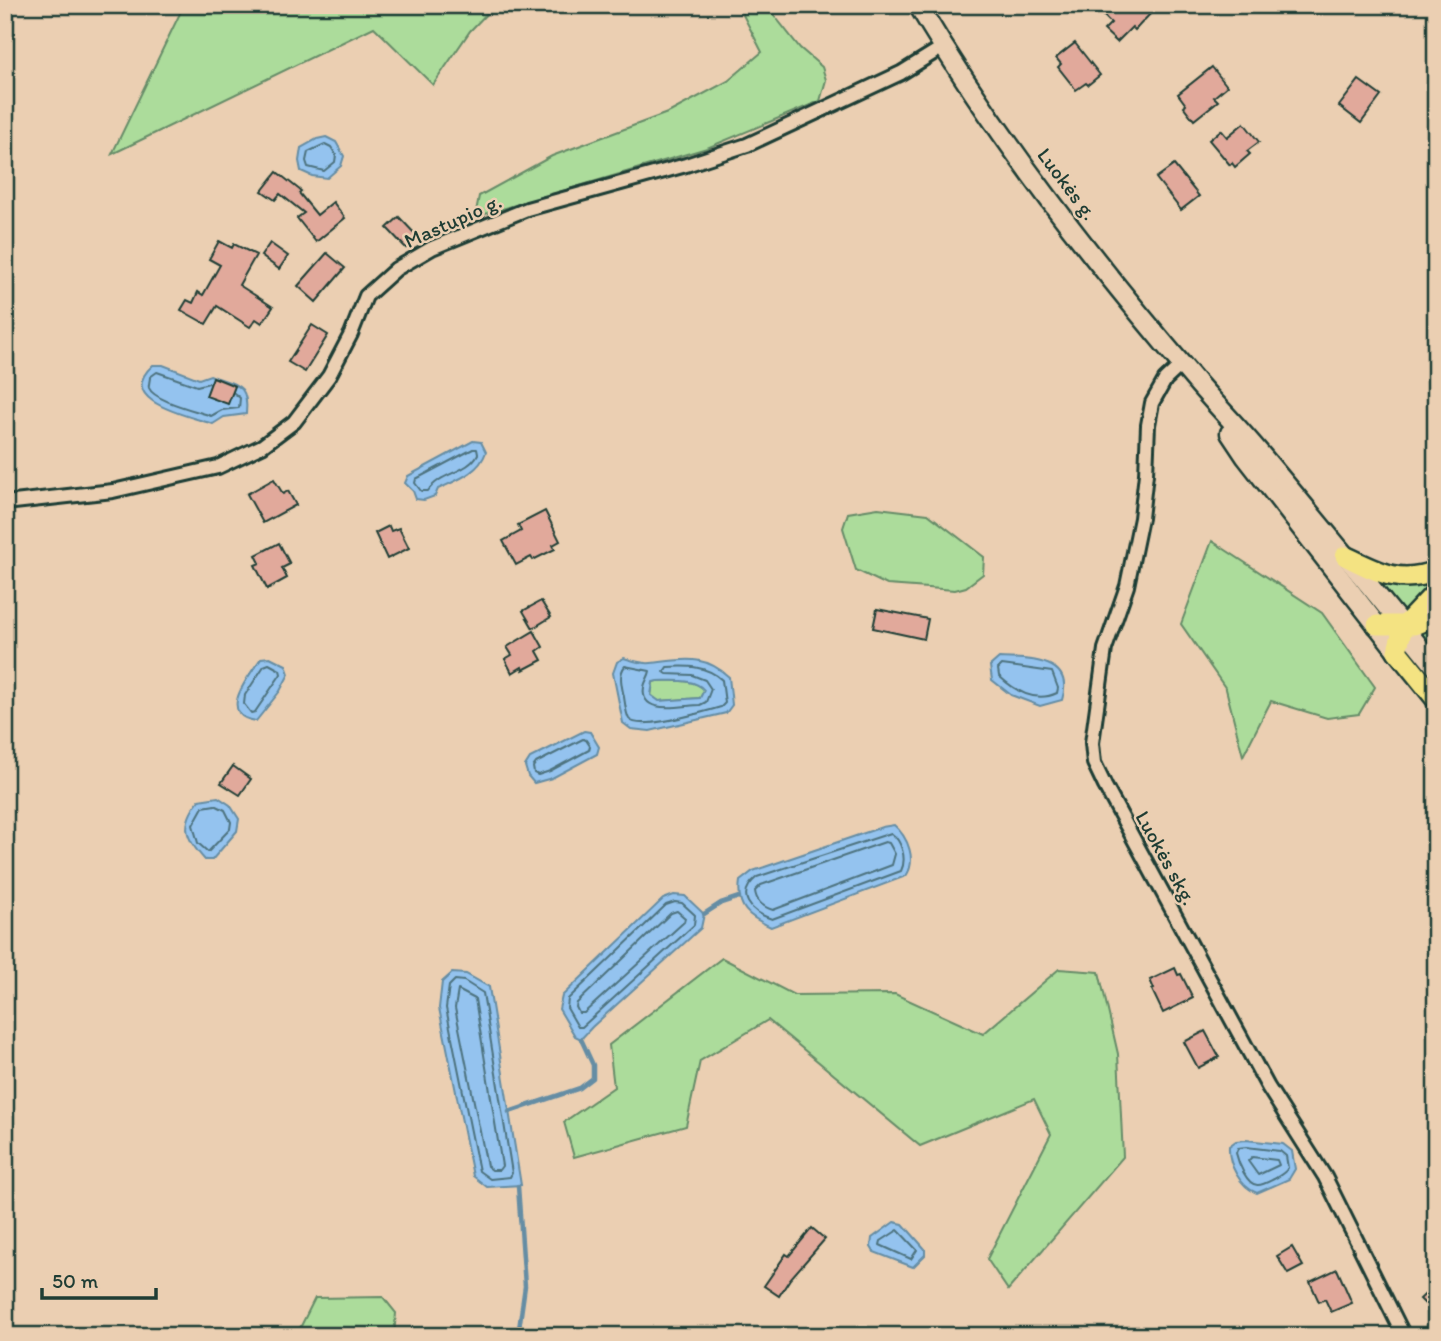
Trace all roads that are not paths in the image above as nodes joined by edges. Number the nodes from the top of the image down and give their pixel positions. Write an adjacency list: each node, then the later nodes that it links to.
1 (918, 5): 2 (main road, Luokės g.)
2 (943, 47): 3 (main road, Luokės g.); 5 (street, Mastupio g.)
3 (1182, 364): 4 (main road, Luokės g.); 15 (street, Luokės skg.)
4 (1195, 380): 6 (main road, Luokės g.); 10 (main road, Luokės g.)
5 (5, 503)
6 (1345, 556): 7 (main road); 11 (main road, Luokės g.)
7 (1436, 571)
8 (1436, 592): 11 (main road)
9 (1436, 616): 11 (main road)
10 (1377, 625): 11 (main road); 12 (main road, Luokės g.)
11 (1403, 627): 12 (main road); 13 (main road, Luokės g.)
12 (1397, 651): 14 (main road, Luokės g.)
13 (1436, 667)
14 (1436, 699)
15 (1404, 1336)

